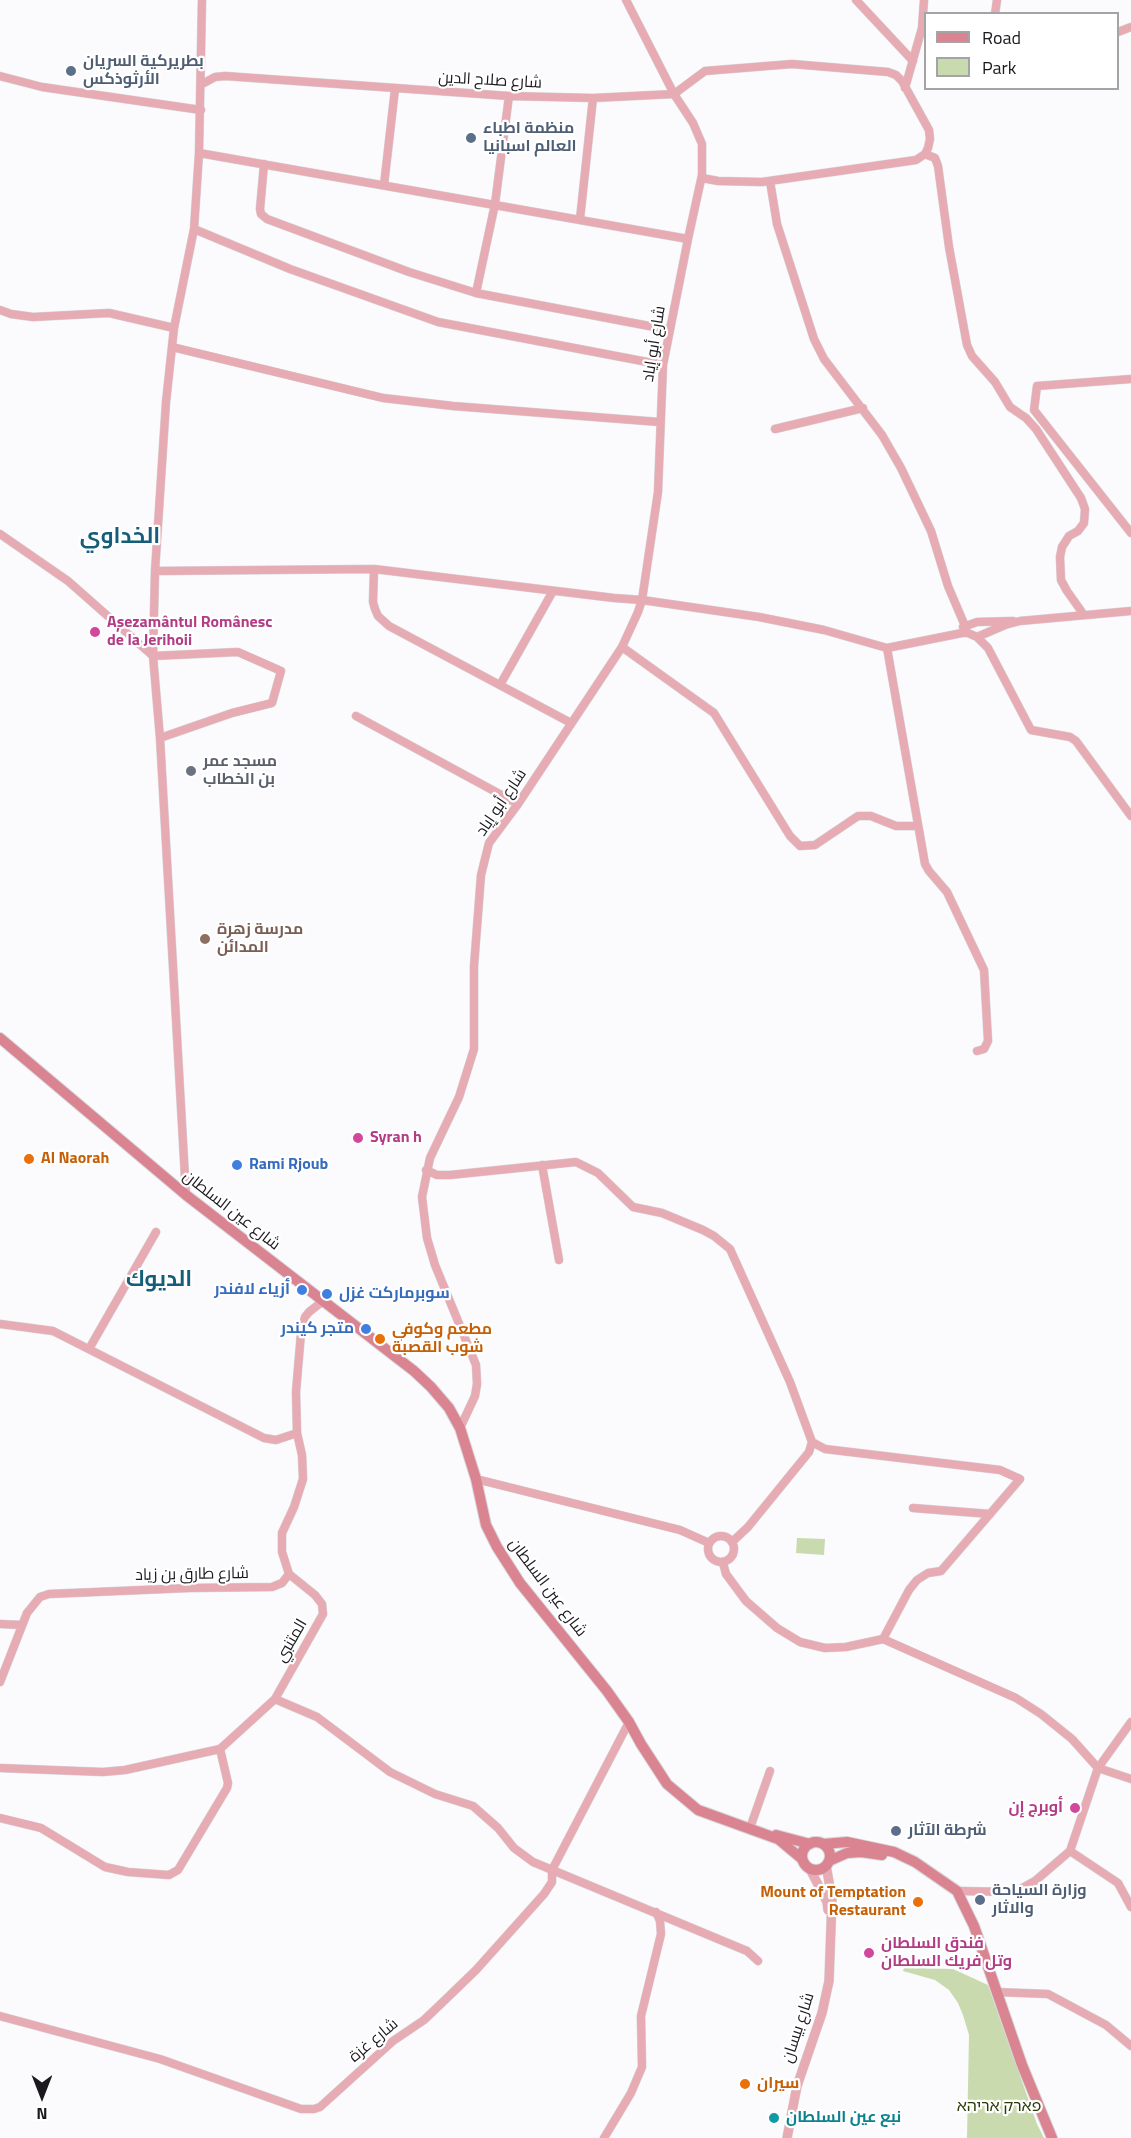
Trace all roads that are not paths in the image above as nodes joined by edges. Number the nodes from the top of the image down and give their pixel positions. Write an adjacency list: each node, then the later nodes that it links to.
1 (202, 0): 7 (street)
2 (626, 0): 10 (street)
3 (856, 0): 5 (street)
4 (924, 0): 5 (street)
5 (913, 61): 8 (street)
6 (0, 76): 13 (street)
7 (202, 84): 9 (street, شارع صلاح الدين); 13 (street)
8 (905, 88): 10 (street); 15 (street)
9 (395, 89): 11 (street, شارع صلاح الدين); 19 (street)
10 (674, 94): 12 (street, شارع صلاح الدين); 17 (street, شارع أبو إياد)
11 (509, 96): 12 (street, شارع صلاح الدين); 20 (street)
12 (593, 98): 21 (street)
13 (201, 110): 14 (street)
14 (199, 153): 16 (street); 22 (street)
15 (925, 154): 18 (street); 41 (street)
16 (264, 164): 19 (street); 24 (street)
17 (702, 178): 18 (street); 23 (street, شارع أبو إياد)
18 (770, 181): 31 (street)
19 (384, 185): 20 (street)
20 (495, 204): 21 (street); 24 (street)
21 (580, 219): 23 (street)
22 (194, 229): 26 (street); 29 (street)
23 (688, 238): 27 (street, شارع أبو إياد)
24 (476, 292): 27 (street)
25 (0, 310): 26 (street)
26 (174, 328): 28 (street)
27 (670, 330): 29 (street, شارع أبو إياد)
28 (172, 347): 32 (street); 37 (street)
29 (663, 365): 32 (street, شارع أبو إياد)
30 (1131, 379): 34 (street)
31 (863, 408): 33 (street); 43 (street)
32 (659, 422): 39 (street, شارع أبو إياد)
33 (775, 429)
34 (1131, 533)
35 (1, 539): 48 (street)
36 (374, 569): 37 (street); 38 (street); 49 (street)
37 (155, 571): 48 (street)
38 (553, 591): 39 (street); 49 (street)
39 (642, 600): 46 (street, شارع أبو إياد); 47 (street)
40 (1131, 611): 41 (street)
41 (1084, 615): 42 (street)
42 (1020, 621): 43 (street); 45 (street)
43 (965, 626): 44 (street)
44 (956, 633): 45 (street); 47 (street)
45 (977, 637): 54 (street)
46 (622, 647): 51 (street, شارع أبو إياد); 55 (street)
47 (887, 648): 55 (street)
48 (153, 656): 52 (street); 52 (street)
49 (500, 685): 51 (street)
50 (356, 716): 53 (street)
51 (572, 723): 53 (street, شارع أبو إياد)
52 (160, 738): 60 (street)
53 (518, 804): 59 (street, شارع أبو إياد)
54 (1131, 816)
55 (918, 826): 57 (street)
56 (0, 1038): 60 (main road, شارع عين السلطان)
57 (977, 1051)
58 (542, 1166): 59 (street); 62 (street); 68 (street)
59 (426, 1170): 66 (street, شارع أبو إياد)
60 (186, 1195): 63 (main road, شارع عين السلطان)
61 (156, 1232): 65 (street)
62 (559, 1260)
63 (322, 1301): 66 (main road, شارع عين السلطان); 67 (street)
64 (0, 1324): 65 (street)
65 (89, 1348): 67 (street)
66 (460, 1428): 69 (main road, شارع عين السلطان)
67 (297, 1433): 75 (street)
68 (812, 1442): 71 (street); 72 (street)
69 (477, 1479): 73 (street); 81 (main road, شارع عين السلطان)
70 (913, 1508): 71 (street)
71 (990, 1514): 78 (street)
72 (732, 1542): 73 (street); 74 (street)
73 (710, 1543): 74 (street)
74 (723, 1563): 78 (street)
75 (289, 1574): 77 (street, شارع طارق بن زياد); 80 (street, المتنبي)
76 (0, 1624): 77 (street)
77 (22, 1624): 79 (street, شارع طارق بن زياد)
78 (883, 1639): 85 (street)
79 (0, 1682)
80 (275, 1699): 83 (street); 97 (street)
81 (629, 1722): 89 (main road, شارع عين السلطان); 97 (street, شارع غزة)
82 (1131, 1722): 85 (street)
83 (220, 1749): 84 (street); 88 (street)
84 (0, 1768)
85 (1098, 1768): 87 (street); 92 (street)
86 (770, 1771): 89 (street)
87 (1131, 1779)
88 (0, 1818)
89 (750, 1828): 90 (main road, شارع عين السلطان); 93 (main road, شارع عين السلطان)
90 (810, 1844): 91 (main road); 93 (main road)
91 (823, 1844): 94 (main road); 95 (main road)
92 (1070, 1851): 98 (street); 99 (street)
93 (802, 1859): 96 (main road)
94 (915, 1862): 95 (main road); 98 (main road)
95 (828, 1863): 96 (main road); 101 (street, شارع بيسان)
96 (810, 1869): 101 (street, شارع بيسان)
97 (552, 1870): 100 (street); 104 (street, شارع غزة)
98 (957, 1891): 103 (main road)
99 (1131, 1907)
100 (656, 1912): 102 (street); 106 (street)
101 (830, 1926): 107 (street, شارع بيسان)
102 (758, 1961)
103 (996, 1992): 105 (street); 108 (main road)
104 (0, 2016)
105 (1131, 2046)
106 (604, 2138)
107 (787, 2138)
108 (1052, 2138)

